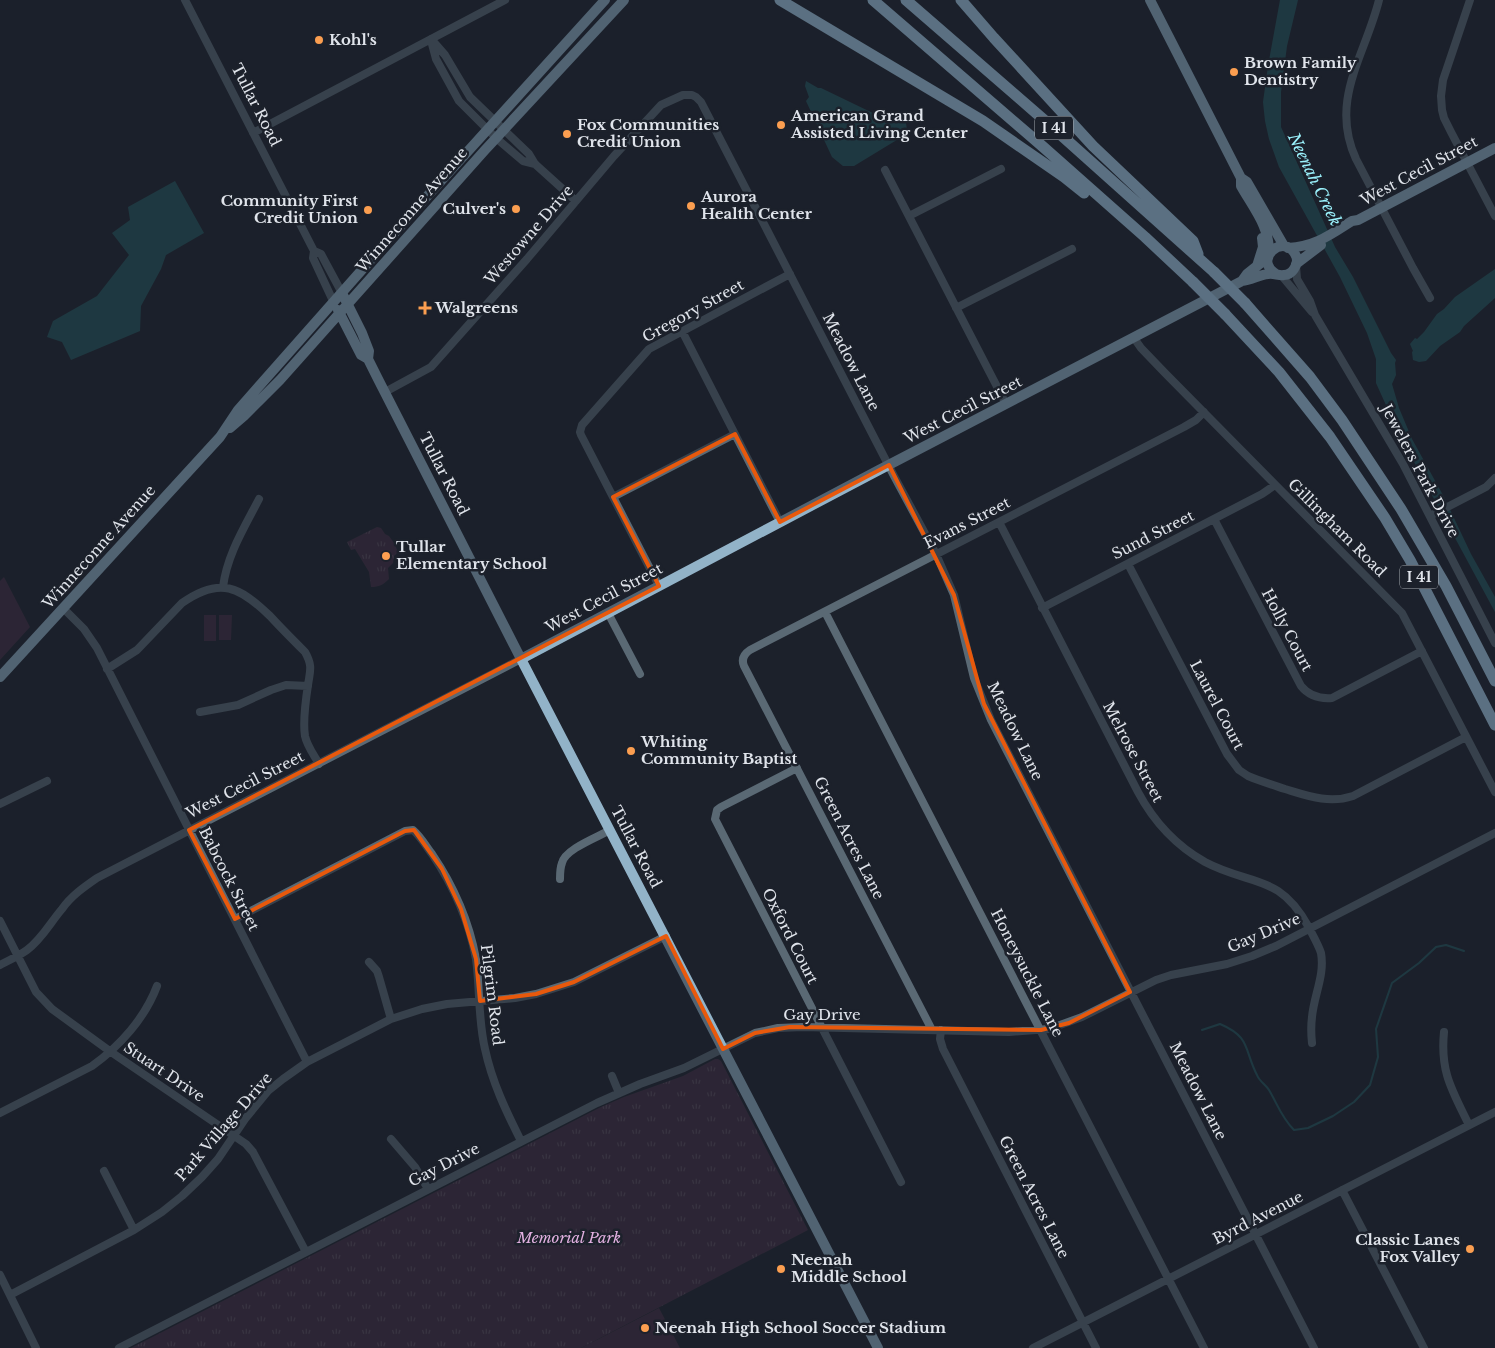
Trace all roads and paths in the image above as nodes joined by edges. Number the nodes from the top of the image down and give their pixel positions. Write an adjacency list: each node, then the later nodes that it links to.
1 (185, 0): 17 (street, Tullar Road)
2 (505, 0): 12 (street)
3 (605, 0): 14 (main road, Winneconne Avenue)
4 (624, 0): 15 (main road, Winneconne Avenue)
5 (780, 0): 29 (highway)
6 (873, 0): 29 (highway, I 41)
7 (906, 0): 35 (highway, I 41)
8 (961, 0): 35 (highway)
9 (1150, 0): 24 (main road)
10 (1379, 0): 26 (street)
11 (1470, 0): 20 (street)
12 (431, 39): 14 (street); 16 (street); 17 (street)
13 (692, 96): 25 (street, Westowne Drive); 38 (street, Meadow Lane)
14 (496, 121): 15 (street); 16 (main road, Winneconne Avenue)
15 (504, 129): 18 (main road, Winneconne Avenue); 21 (street)
16 (488, 130): 18 (street); 41 (main road, Winneconne Avenue)
17 (253, 133): 33 (street, Tullar Road)
18 (496, 138): 21 (street); 44 (main road, Winneconne Avenue)
19 (1495, 148): 20 (main road, West Cecil Street)
20 (1466, 163): 26 (main road, West Cecil Street); 28 (street)
21 (535, 164): 25 (street)
22 (1001, 168): 27 (street)
23 (884, 170): 27 (street)
24 (1241, 182): 31 (main road); 34 (main road); 37 (main road)
25 (576, 201): 51 (street, Westowne Drive)
26 (1381, 208): 30 (main road, West Cecil Street); 42 (street)
27 (909, 216): 45 (street)
28 (1495, 216)
29 (1122, 217): 83 (highway, I 41, bridge)
30 (1317, 241): 31 (main road); 36 (main road)
31 (1284, 244): 34 (main road); 36 (main road)
32 (1072, 250): 45 (street)
33 (314, 251): 41 (street, Tullar Road); 43 (street, Tullar Road)
34 (1268, 257): 37 (main road, West Cecil Street); 39 (main road)
35 (1200, 258): 80 (highway, I 41, bridge)
36 (1296, 265): 39 (main road); 47 (street, Jewelers Park Drive)
37 (1257, 266): 40 (main road, West Cecil Street)
38 (790, 274): 48 (street, Gregory Street); 56 (street, Meadow Lane)
39 (1279, 275): 40 (main road, West Cecil Street); 47 (street, Jewelers Park Drive)
40 (1242, 281): 49 (main road, West Cecil Street)
41 (342, 293): 43 (main road, Winneconne Avenue); 44 (main road, Tullar Road)
42 (1430, 298)
43 (334, 302): 46 (main road, Tullar Road); 55 (main road, Winneconne Avenue)
44 (348, 304): 46 (main road, Winneconne Avenue); 50 (main road, Tullar Road)
45 (956, 308): 52 (street)
46 (340, 314): 50 (main road, Tullar Road); 55 (main road, Winneconne Avenue)
47 (1315, 315): 61 (street, Jewelers Park Drive)
48 (682, 331): 54 (street); 59 (street, Gregory Street)
49 (1134, 338): 52 (main road, West Cecil Street); 53 (street, Gillingham Road)
50 (368, 359): 51 (main road, Tullar Road)
51 (385, 392): 76 (main road, Tullar Road)
52 (1006, 404): 56 (main road, West Cecil Street)
53 (1204, 412): 58 (street, Gillingham Road); 64 (street, Evans Street)
54 (735, 434): 59 (street); 63 (street)
55 (220, 436): 69 (main road, Winneconne Avenue)
56 (889, 465): 63 (main road, West Cecil Street); 65 (street, Meadow Lane)
57 (1495, 478): 61 (street)
58 (1275, 485): 62 (street, Sund Street); 74 (street, Gillingham Road)
59 (613, 497): 67 (street)
60 (259, 499): 68 (street)
61 (1433, 514): 73 (street, Jewelers Park Drive)
62 (1214, 519): 66 (street, Sund Street); 74 (street, Holly Court)
63 (780, 522): 67 (main road, West Cecil Street)
64 (999, 522): 65 (street, Evans Street); 70 (street, Melrose Street)
65 (936, 554): 71 (street, Evans Street); 102 (street, Meadow Lane)
66 (1128, 564): 70 (street, Sund Street); 84 (street, Laurel Court)
67 (659, 586): 72 (main road, West Cecil Street)
68 (222, 587): 77 (street); 81 (street)
69 (63, 608): 77 (street, Babcock Street); 79 (main road, Winneconne Avenue)
70 (1042, 608): 96 (street, Melrose Street)
71 (825, 612): 75 (street, Evans Street); 108 (street, Honeysuckle Lane)
72 (608, 613): 76 (main road, West Cecil Street); 78 (street)
73 (1495, 643)
74 (1422, 651): 84 (street, Gillingham Road)
75 (743, 658): 86 (street, Green Acres Lane)
76 (521, 659): 85 (street, West Cecil Street); 91 (main road, Tullar Road)
77 (107, 669): 90 (street, Babcock Street)
78 (640, 674)
79 (0, 677)
80 (1495, 681)
81 (308, 686): 82 (street); 85 (street)
82 (200, 712)
83 (1495, 725)
84 (1466, 737): 88 (street, Gillingham Road)
85 (319, 764): 90 (street, West Cecil Street)
86 (797, 768): 105 (street, Oxford Court); 106 (street, Green Acres Lane)
87 (47, 781): 89 (street)
88 (1495, 792)
89 (0, 804)
90 (189, 830): 94 (street, Babcock Street); 98 (street, West Cecil Street)
91 (610, 830): 93 (street); 97 (main road, Tullar Road)
92 (1495, 833): 96 (street, Gay Drive)
93 (560, 879)
94 (235, 919): 103 (street, Pilgrim Road); 113 (street, Babcock Street)
95 (0, 921): 98 (street, Stuart Drive)
96 (1310, 929): 102 (street, Gay Drive); 110 (street, Melrose Street)
97 (666, 936): 103 (street, Park Village Drive); 111 (main road, Tullar Road)
98 (18, 956): 100 (street, West Cecil Street); 112 (street, Stuart Drive)
99 (369, 962): 104 (street)
100 (0, 965)
101 (156, 986): 112 (street)
102 (1130, 992): 108 (street, Gay Drive); 127 (street, Meadow Lane)
103 (480, 1001): 104 (street, Park Village Drive); 121 (street, Pilgrim Road)
104 (391, 1019): 113 (street, Park Village Drive)
105 (823, 1027): 106 (street, Gay Drive); 111 (street, Gay Drive); 123 (street, Oxford Court)
106 (932, 1030): 107 (street, Gay Drive)
107 (941, 1030): 108 (street, Gay Drive); 132 (street, Green Acres Lane)
108 (1040, 1030): 130 (street, Honeysuckle Lane)
109 (1444, 1032): 118 (street)
110 (1312, 1043)
111 (723, 1049): 115 (street, Gay Drive); 135 (main road, Tullar Road)
112 (111, 1052): 117 (street); 119 (street, Stuart Drive)
113 (307, 1062): 119 (street, Park Village Drive)
114 (612, 1076): 115 (street)
115 (618, 1093): 121 (street, Gay Drive)
116 (1495, 1112): 118 (street, Byrd Avenue)
117 (0, 1113)
118 (1469, 1125): 125 (street, Byrd Avenue)
119 (234, 1136): 126 (street, Park Village Drive); 128 (street, Stuart Drive)
120 (392, 1139): 124 (street)
121 (521, 1141): 124 (street, Gay Drive)
122 (104, 1171): 126 (street)
123 (901, 1182)
124 (428, 1189): 128 (street, Gay Drive)
125 (1342, 1190): 127 (street, Byrd Avenue); 140 (street)
126 (134, 1230): 131 (street, Park Village Drive)
127 (1255, 1235): 130 (street, Byrd Avenue); 139 (street, Meadow Lane)
128 (306, 1252): 134 (street, Gay Drive)
129 (0, 1275): 131 (street)
130 (1168, 1279): 132 (street, Byrd Avenue); 138 (street, Honeysuckle Lane)
131 (10, 1295): 133 (street)
132 (1083, 1322): 136 (street, Byrd Avenue); 137 (street, Green Acres Lane)
133 (36, 1348)
134 (120, 1348)
135 (878, 1348)
136 (1033, 1348)
137 (1096, 1348)
138 (1204, 1348)
139 (1314, 1348)
140 (1424, 1348)

